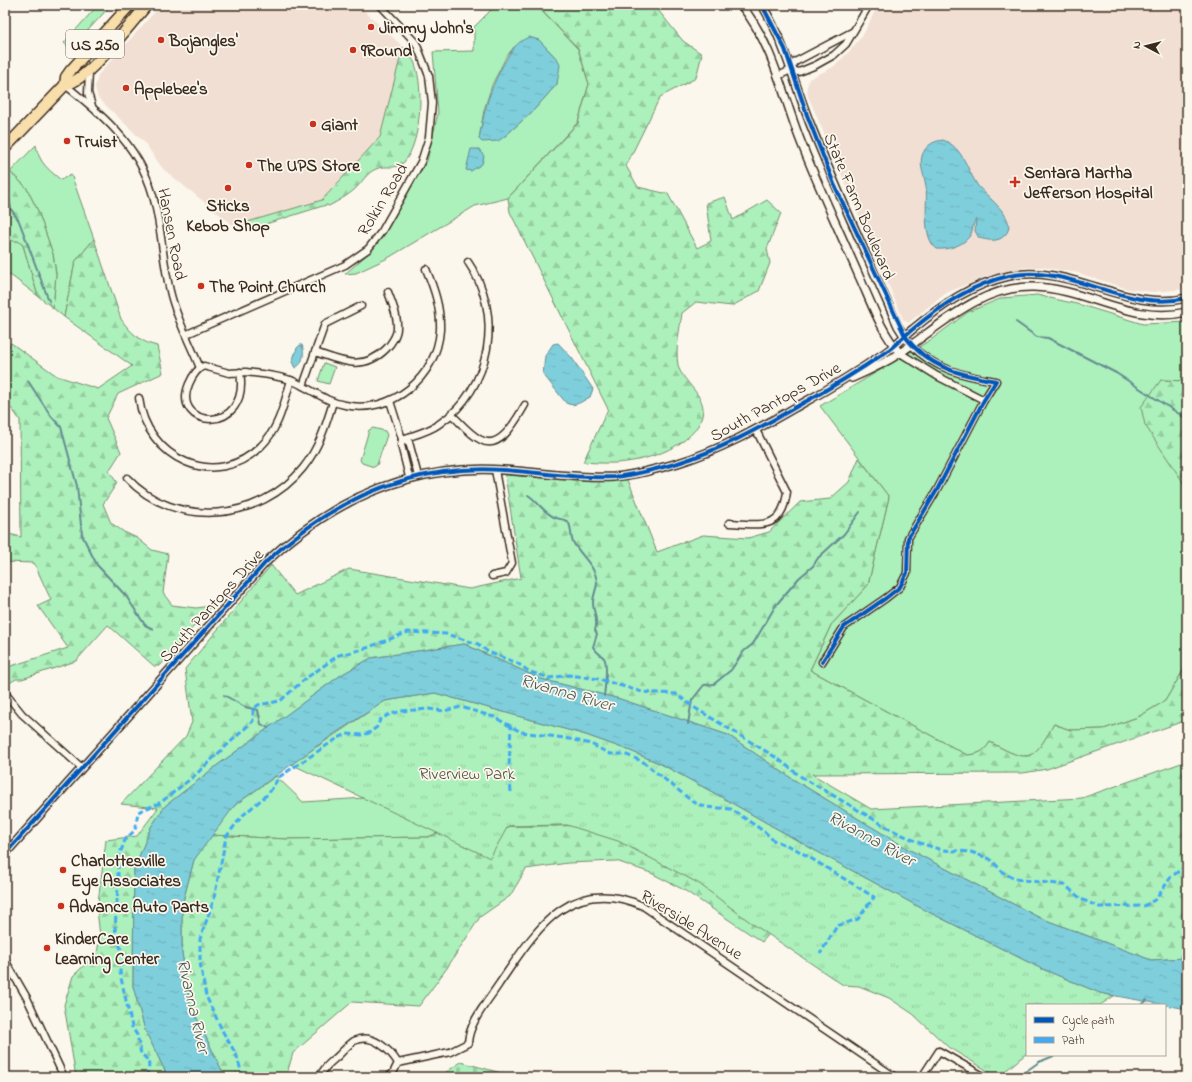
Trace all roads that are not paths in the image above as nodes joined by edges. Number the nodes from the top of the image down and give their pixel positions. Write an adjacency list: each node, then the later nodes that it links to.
1 (130, 5): 11 (highway, US 250)
2 (147, 5): 9 (highway, US 250)
3 (380, 5): 20 (street, Rolkin Road)
4 (741, 5): 10 (street, State Farm Boulevard)
5 (762, 5): 8 (street, State Farm Boulevard)
6 (869, 5): 7 (street)
7 (853, 31): 8 (street); 8 (street)
8 (791, 70): 10 (street); 21 (street, State Farm Boulevard)
9 (89, 72): 11 (highway, US 250); 12 (street)
10 (778, 76): 23 (street, State Farm Boulevard)
11 (65, 85): 12 (street, Hansen Road); 13 (highway, US 250)
12 (92, 106): 20 (street, Hansen Road)
13 (5, 148)
14 (468, 262): 36 (street)
15 (426, 269): 33 (street)
16 (388, 292): 24 (street)
17 (1187, 298): 21 (street, South Pantops Drive)
18 (362, 306): 24 (street)
19 (1187, 312): 22 (street, South Pantops Drive)
20 (187, 334): 26 (street, Hansen Road)
21 (905, 336): 22 (street, State Farm Boulevard); 23 (street, South Pantops Drive)
22 (911, 345): 25 (street, South Pantops Drive); 32 (street, State Farm Boulevard)
23 (894, 346): 25 (street, State Farm Boulevard); 30 (street, South Pantops Drive)
24 (315, 352): 29 (street)
25 (900, 353): 30 (street, South Pantops Drive); 32 (street, State Farm Boulevard)
26 (200, 368): 27 (street); 27 (street)
27 (240, 372): 28 (street)
28 (291, 380): 29 (street); 31 (street)
29 (303, 386): 34 (street)
30 (834, 386): 37 (street, South Pantops Drive)
31 (139, 398)
32 (984, 400): 45 (street, State Farm Boulevard)
33 (390, 401): 34 (street); 38 (street)
34 (333, 402): 42 (street)
35 (525, 405): 36 (street)
36 (451, 414): 38 (street)
37 (756, 430): 39 (street, South Pantops Drive); 43 (street)
38 (402, 440): 40 (street); 41 (street)
39 (495, 470): 40 (street, South Pantops Drive); 44 (street)
40 (418, 476): 41 (street, South Pantops Drive)
41 (409, 477): 47 (street, South Pantops Drive)
42 (127, 478)
43 (729, 523)
44 (492, 576)
45 (822, 662)
46 (5, 692): 47 (street)
47 (82, 768): 48 (street, South Pantops Drive)
48 (5, 854)
49 (5, 960): 51 (street)
50 (398, 1063): 52 (street); 53 (street); 54 (street, Riverside Avenue)
51 (64, 1077)
52 (320, 1077)
53 (388, 1077)
54 (895, 1077)
55 (922, 1077): 56 (street)
56 (984, 1077)

